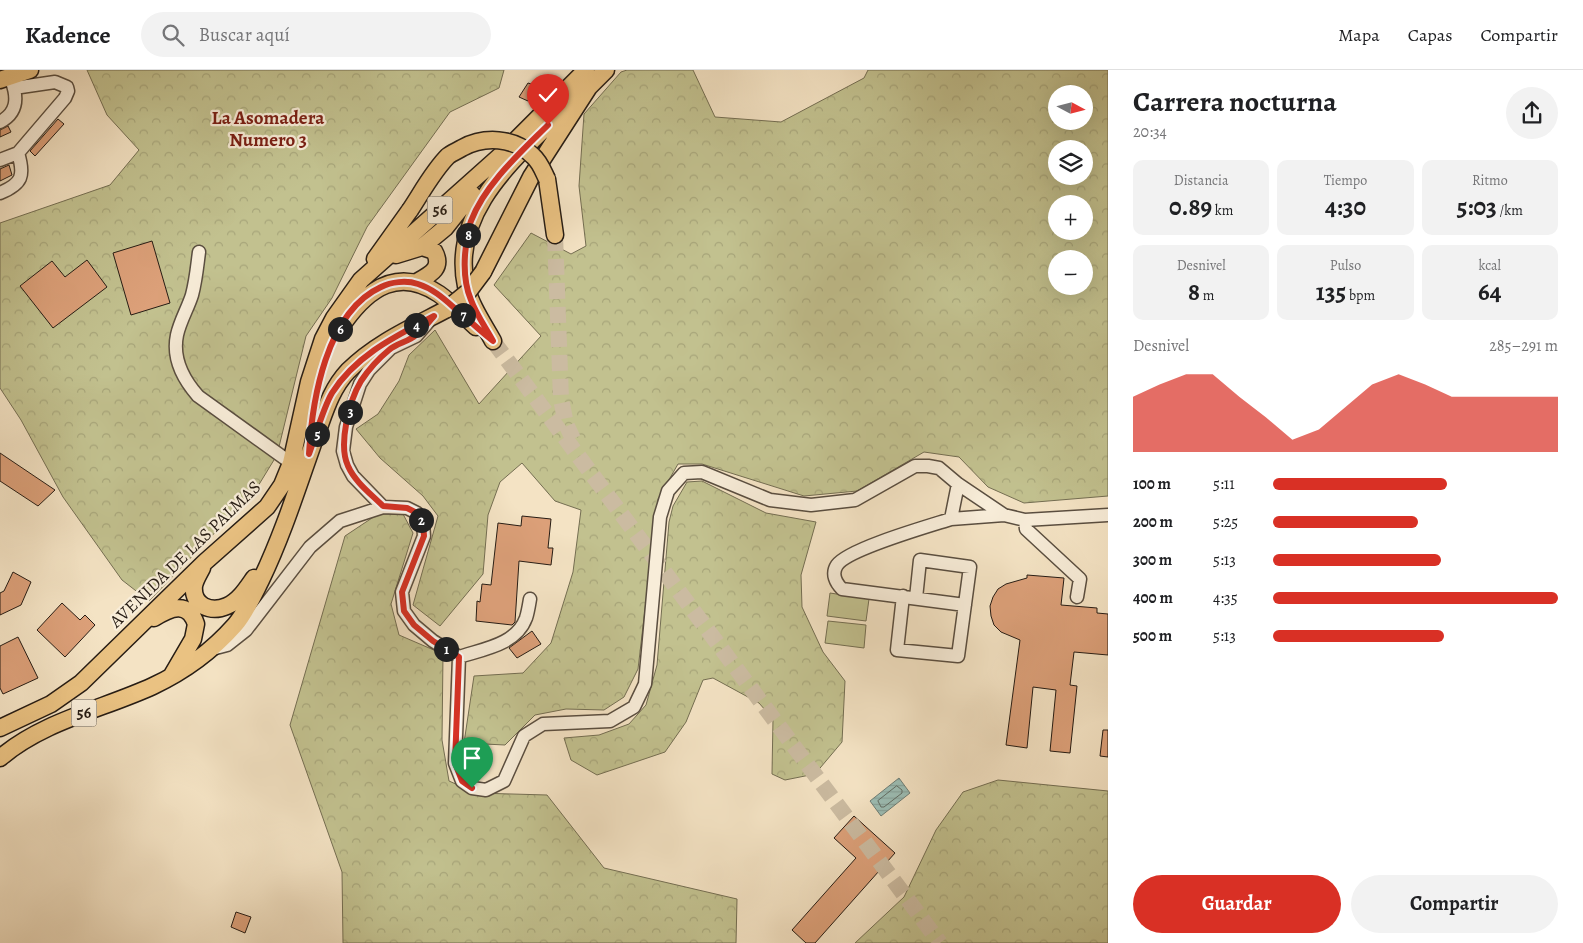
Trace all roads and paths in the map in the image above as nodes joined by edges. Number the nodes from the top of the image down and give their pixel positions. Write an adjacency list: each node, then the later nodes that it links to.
1 (30, 70): 4 (main road)
2 (586, 70): 8 (main road, AVENIDA DE LAS PALMAS / 56)
3 (606, 70): 5 (main road, 56)
4 (8, 81): 6 (lane); 7 (lane)
5 (589, 87): 18 (main road, 56, bridge); 19 (main road)
6 (0, 122)
7 (18, 153): 9 (lane); 10 (lane)
8 (500, 155): 11 (main road); 15 (main road, AVENIDA DE LAS PALMAS / 56)
9 (0, 160)
10 (0, 193)
11 (472, 194): 13 (main road); 19 (main road)
12 (555, 235): 16 (main road, bridge)
13 (422, 247): 15 (main road); 17 (main road)
14 (198, 252): 21 (lane)
15 (378, 263): 16 (main road, AVENIDA DE LAS PALMAS / 56)
16 (361, 280): 21 (main road, AVENIDA DE LAS PALMAS / 56)
17 (416, 283): 19 (main road); 20 (main road)
18 (441, 312): 20 (main road, 56); 23 (lane)
19 (476, 326)
20 (309, 454): 28 (main road, 56)
21 (291, 463): 29 (main road, AVENIDA DE LAS PALMAS / 56)
22 (958, 484): 24 (lane); 26 (lane); 36 (lane)
23 (383, 506): 35 (lane); 36 (lane)
24 (1004, 515): 26 (lane); 27 (lane)
25 (1108, 515): 27 (lane)
26 (951, 519): 30 (lane)
27 (1025, 520): 31 (lane)
28 (274, 551): 29 (main road); 35 (main road, 56)
29 (206, 562): 34 (main road, AVENIDA DE LAS PALMAS / 56)
30 (910, 597): 33 (lane); 33 (lane); 33 (lane)
31 (1077, 597)
32 (530, 599): 36 (lane)
33 (965, 605)
34 (134, 631): 37 (main road); 38 (main road, AVENIDA DE LAS PALMAS / 56)
35 (212, 648): 37 (main road, 56)
36 (459, 657)
37 (172, 675): 39 (main road, 56)
38 (0, 728)
39 (0, 758)

